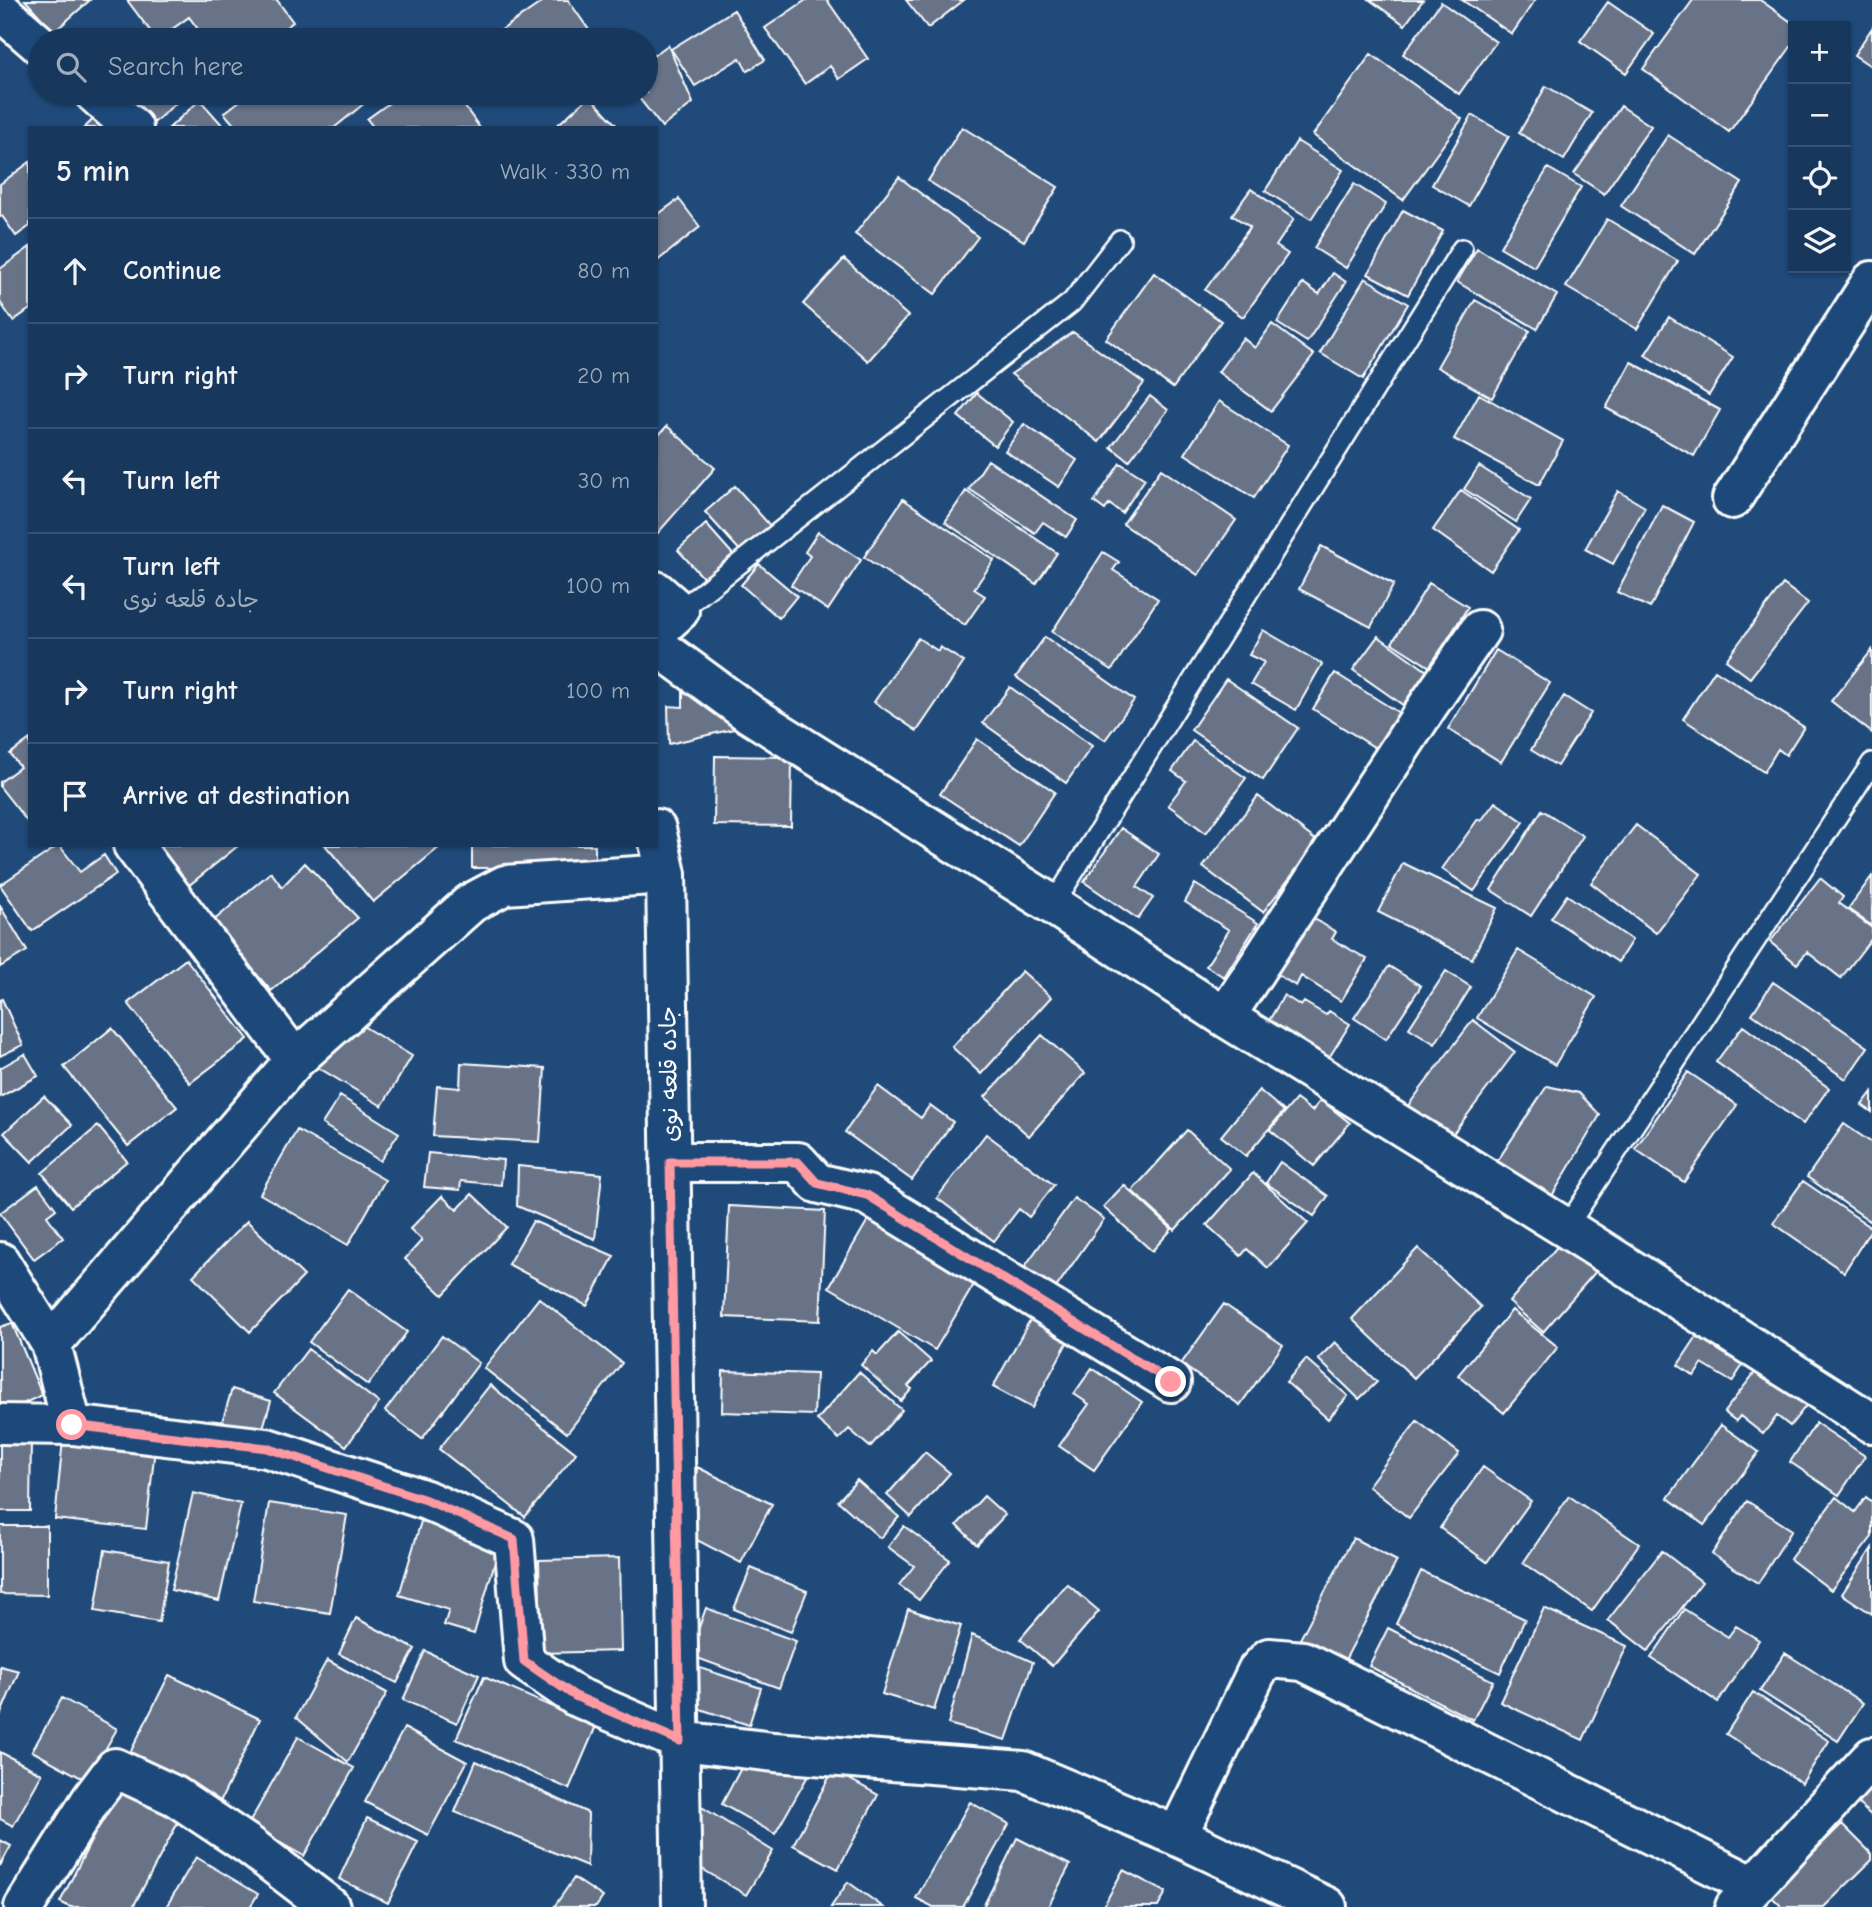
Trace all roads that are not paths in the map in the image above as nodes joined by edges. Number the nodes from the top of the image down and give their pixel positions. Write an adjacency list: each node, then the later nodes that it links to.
1 (0, 10): 2 (street)
2 (28, 35)
3 (107, 105): 4 (street)
4 (131, 126)
5 (1120, 240): 9 (lane)
6 (1462, 249): 16 (lane)
7 (1872, 281): 8 (street)
8 (1732, 499)
9 (664, 612)
10 (1480, 630): 17 (street)
11 (658, 646): 16 (street)
12 (1872, 763): 20 (lane)
13 (658, 838): 15 (street, جاده قلعه نوی)
14 (135, 847): 18 (street)
15 (666, 874): 18 (street); 19 (street, جاده قلعه نوی)
16 (1053, 905): 17 (street)
17 (1225, 1017): 20 (street)
18 (295, 1060): 22 (street)
19 (670, 1162): 23 (street); 27 (street, جاده قلعه نوی)
20 (1566, 1228): 24 (street)
21 (0, 1262): 22 (street)
22 (51, 1344): 26 (street)
23 (1171, 1382)
24 (1872, 1423)
25 (0, 1424): 26 (street)
26 (72, 1425): 27 (street)
27 (680, 1741): 29 (street); 33 (street, جاده قلعه نوی)
28 (1872, 1757): 30 (street)
29 (1177, 1836): 30 (street); 34 (street)
30 (1744, 1897)
31 (24, 1907): 32 (street)
32 (330, 1907)
33 (682, 1907)
34 (1327, 1907)

